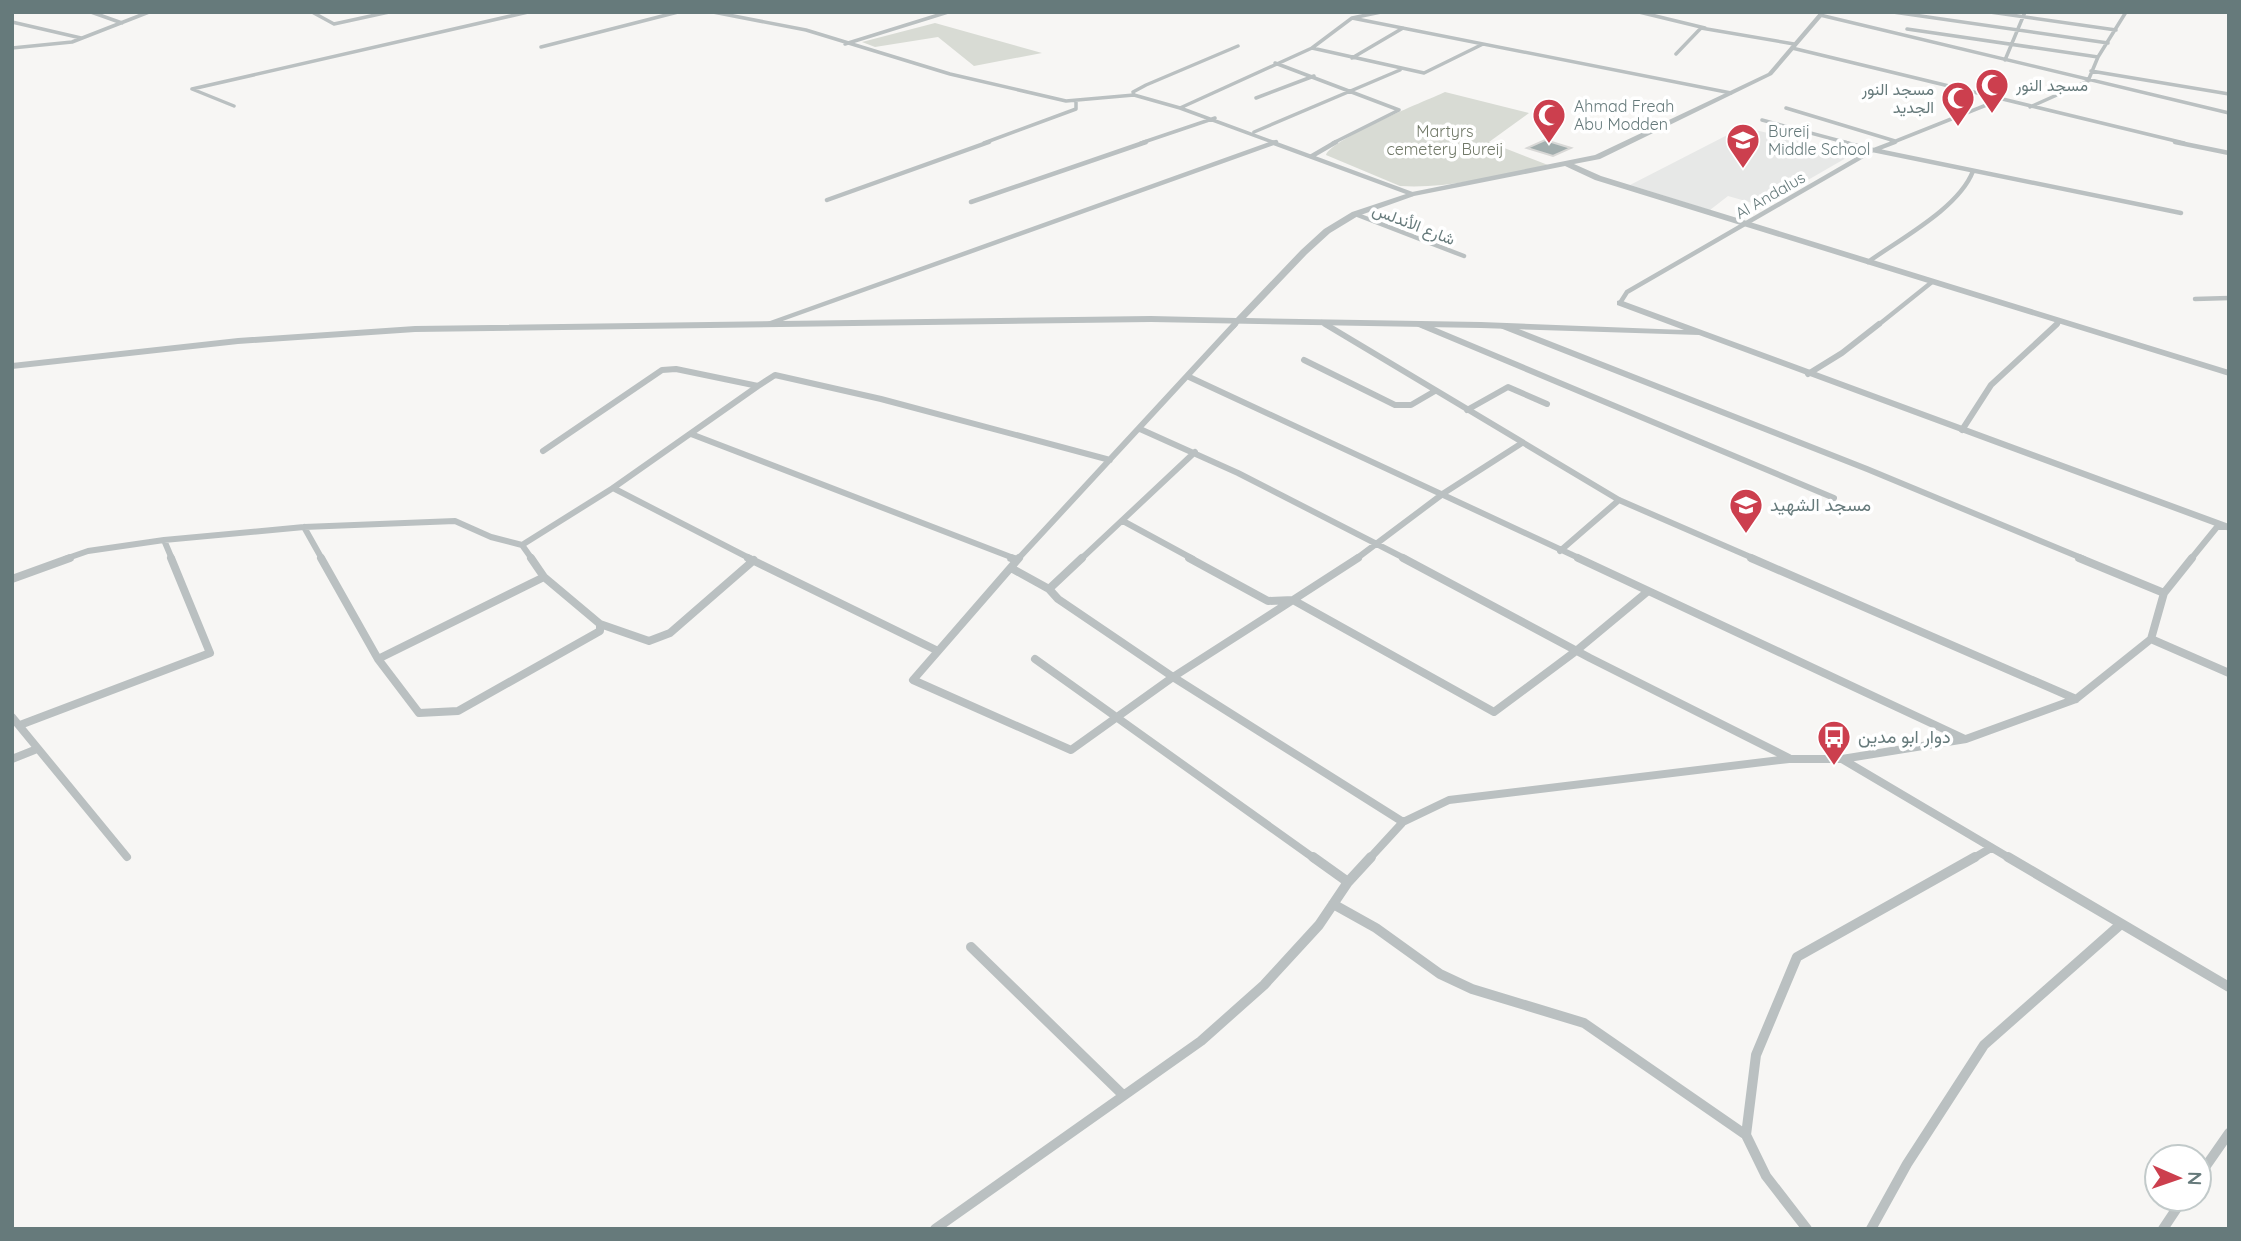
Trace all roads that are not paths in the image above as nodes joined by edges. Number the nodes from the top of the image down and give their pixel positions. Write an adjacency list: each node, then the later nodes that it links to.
1 (91, 12): 19 (street)
2 (149, 12): 19 (street)
3 (312, 12): 4 (street)
4 (389, 12)
5 (528, 12): 53 (street)
6 (678, 12): 33 (street)
7 (713, 12): 28 (street)
8 (948, 12): 28 (street)
9 (1381, 12): 17 (street)
10 (1639, 12): 21 (street)
11 (1893, 12): 15 (street)
12 (1990, 12): 16 (street)
13 (2126, 12): 24 (street)
14 (1819, 13): 25 (street); 30 (street)
15 (1918, 14): 22 (street); 23 (street)
16 (2025, 15): 23 (street); 24 (street)
17 (1352, 18): 20 (street); 35 (street)
18 (12, 22): 26 (street)
19 (122, 23): 26 (street)
20 (1404, 28): 29 (street); 38 (street)
21 (1705, 28): 30 (street); 36 (street)
22 (1907, 29): 25 (street); 31 (street)
23 (2018, 30): 27 (street); 31 (street)
24 (2116, 30): 27 (street)
25 (1906, 36): 39 (street)
26 (82, 38): 34 (street)
27 (2108, 43): 37 (street)
28 (845, 44): 52 (street)
29 (1484, 44): 41 (street); 45 (street)
30 (1790, 45): 45 (street); 47 (street); 51 (street)
31 (2012, 45): 37 (street); 39 (street)
32 (1238, 46): 49 (street)
33 (541, 47)
34 (12, 48)
35 (1312, 48): 38 (street); 40 (street)
36 (1676, 54)
37 (2098, 57): 42 (street)
38 (1352, 58): 41 (street)
39 (2005, 60): 44 (street)
40 (1275, 63): 43 (street); 54 (street)
41 (1400, 70): 46 (street)
42 (2091, 71): 44 (street); 48 (street)
43 (1315, 76): 46 (street); 50 (street)
44 (2088, 80): 55 (street); 57 (street)
45 (1721, 91): 47 (street); 66 (street)
46 (1354, 92): 60 (street); 65 (street)
47 (1731, 93): 66 (street)
48 (2229, 94)
49 (1134, 95): 52 (street); 54 (street)
50 (1256, 97)
51 (1999, 100): 55 (street); 61 (street, Al Andalus)
52 (1076, 101): 70 (street)
53 (234, 106)
54 (1181, 107): 58 (street)
55 (2029, 107): 64 (street)
56 (1786, 108): 61 (street)
57 (2229, 113)
58 (1216, 118): 60 (street); 71 (street)
59 (1762, 120): 63 (street)
60 (1253, 132): 62 (street)
61 (1896, 141): 63 (street, Al Andalus)
62 (1276, 142): 65 (street); 85 (street)
63 (1873, 150): 68 (street); 74 (street, Al Andalus)
64 (2229, 153)
65 (1312, 156): 69 (street)
66 (1579, 161): 67 (street)
67 (1568, 164): 69 (street); 74 (street)
68 (1973, 171): 72 (street); 76 (street)
69 (1412, 194): 73 (street)
70 (827, 200)
71 (971, 202)
72 (2181, 213)
73 (1355, 214): 75 (street, شارع الأندلس); 81 (street)
74 (1745, 223): 76 (street); 80 (street, Al Andalus)
75 (1464, 256)
76 (1868, 261): 77 (street)
77 (1932, 282): 82 (street); 91 (street)
78 (2229, 298): 79 (street)
79 (2194, 299)
80 (1620, 303): 87 (street)
81 (1240, 320): 83 (street); 85 (street); 92 (street)
82 (2059, 322): 90 (street); 98 (street)
83 (1322, 323): 84 (street); 94 (street)
84 (1418, 324): 86 (street); 106 (street)
85 (764, 326): 89 (street)
86 (1503, 326): 87 (street); 122 (street)
87 (1698, 333): 91 (street)
88 (1304, 360): 94 (street)
89 (12, 366)
90 (2229, 373)
91 (1808, 374): 98 (street)
92 (1187, 376): 97 (street); 105 (street)
93 (758, 386): 99 (street); 101 (street); 103 (street)
94 (1435, 391): 96 (street)
95 (1547, 404): 96 (street)
96 (1468, 410): 100 (street)
97 (1140, 429): 102 (street); 103 (street)
98 (1962, 430): 109 (street)
99 (691, 434): 104 (street); 116 (street)
100 (1522, 443): 105 (street); 107 (street)
101 (543, 451)
102 (1195, 452): 108 (street); 113 (street)
103 (1110, 460): 116 (street)
104 (613, 488): 112 (street); 115 (street)
105 (1444, 493): 113 (street); 114 (street)
106 (1834, 498)
107 (1619, 500): 114 (street); 132 (street)
108 (1123, 521): 120 (street); 123 (street)
109 (2228, 526): 122 (street)
110 (304, 527): 111 (street); 112 (street); 128 (street)
111 (164, 540): 119 (street); 135 (street)
112 (522, 545): 118 (street)
113 (1378, 545): 123 (street); 126 (street)
114 (1560, 551): 121 (street)
115 (754, 560): 124 (street); 127 (street)
116 (1017, 561): 117 (street)
117 (1011, 568): 120 (street); 127 (street)
118 (544, 577): 124 (street); 128 (street)
119 (12, 579)
120 (1049, 589): 131 (street)
121 (1647, 592): 126 (street); 136 (street)
122 (2164, 593): 125 (street)
123 (1293, 600): 126 (street); 131 (street)
124 (600, 624): 128 (street)
125 (2151, 639): 130 (street); 132 (street)
126 (1576, 651): 139 (street)
127 (938, 652): 134 (street)
128 (378, 659)
129 (1035, 659): 134 (street)
130 (2229, 673)
131 (1173, 677): 134 (street); 141 (street)
132 (2076, 699): 136 (street)
133 (12, 718): 135 (street)
134 (1116, 718): 144 (street)
135 (20, 725): 137 (street)
136 (1966, 739): 140 (street)
137 (37, 749): 138 (street); 143 (street)
138 (12, 759)
139 (1789, 759): 140 (street); 141 (street)
140 (1842, 760): 142 (street)
141 (1403, 822): 144 (street)
142 (1991, 848): 146 (street); 151 (street)
143 (127, 857)
144 (1348, 882): 145 (street)
145 (1333, 904): 149 (street); 151 (street)
146 (2121, 924): 148 (street); 156 (street)
147 (971, 947): 149 (street)
148 (2229, 986)
149 (1123, 1095): 154 (street)
150 (2229, 1133): 152 (street)
151 (1746, 1135): 155 (street)
152 (2213, 1156)
153 (2174, 1213): 157 (street)
154 (935, 1229)
155 (1807, 1229)
156 (1871, 1229)
157 (2163, 1229)

